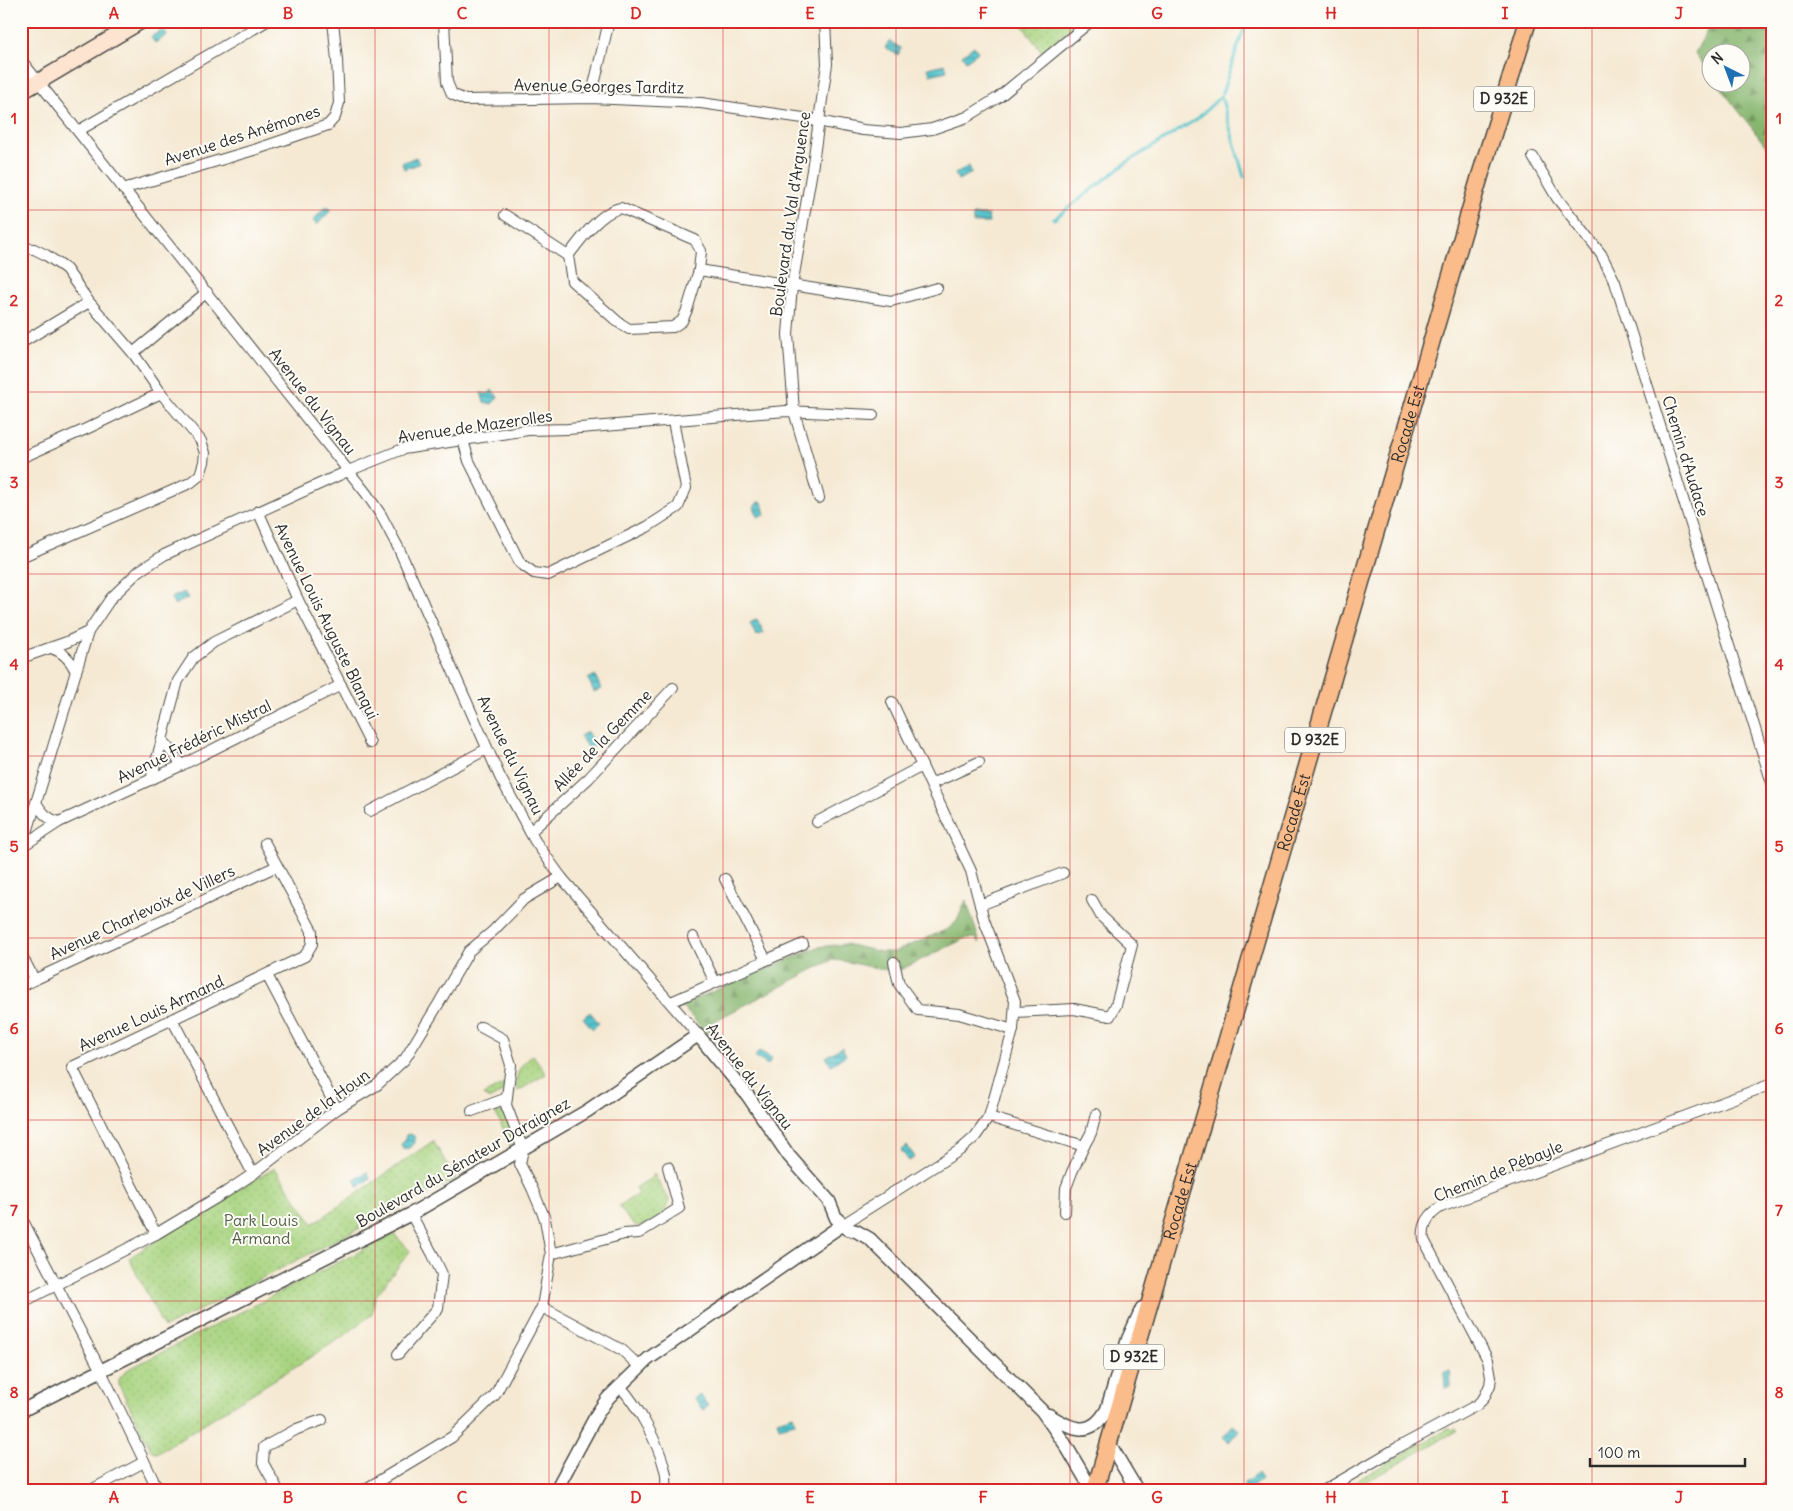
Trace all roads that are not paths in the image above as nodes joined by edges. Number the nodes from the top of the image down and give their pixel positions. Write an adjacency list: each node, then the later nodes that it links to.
1 (141, 21): 10 (main road)
2 (267, 21): 14 (street)
3 (333, 21): 16 (street, Avenue des Anémones)
4 (444, 21): 12 (street, Avenue Georges Tarditz)
5 (609, 21): 12 (street)
6 (825, 21): 13 (street, Boulevard du Val d'Arguence)
7 (1092, 21): 13 (street, Avenue Georges Tarditz)
8 (1528, 21): 98 (main road, Rocade Est / D 932E)
9 (21, 60): 10 (street, Avenue du Vignau)
10 (40, 81): 11 (main road); 14 (street, Avenue du Vignau)
11 (21, 92)
12 (590, 98): 13 (street, Avenue Georges Tarditz)
13 (819, 121): 21 (street, Boulevard du Val d'Arguence)
14 (78, 131): 16 (street, Avenue du Vignau)
15 (1533, 157): 52 (street, Chemin d'Audace)
16 (123, 189): 23 (street, Avenue du Vignau)
17 (505, 215): 19 (street)
18 (21, 248): 24 (street)
19 (568, 256): 20 (street); 20 (street)
20 (699, 270): 21 (street)
21 (792, 286): 22 (street); 28 (street, Boulevard du Val d'Arguence)
22 (937, 288)
23 (207, 292): 26 (street); 33 (street, Avenue du Vignau)
24 (89, 302): 25 (street); 26 (street)
25 (21, 343)
26 (133, 353): 27 (street)
27 (161, 393): 32 (street); 36 (street)
28 (794, 411): 29 (street, Avenue de Mazerolles); 30 (street, Avenue de Mazerolles); 34 (street, Boulevard du Val d'Arguence)
29 (873, 415)
30 (673, 420): 31 (street, Avenue de Mazerolles); 31 (street)
31 (463, 440): 33 (street, Avenue de Mazerolles)
32 (21, 458)
33 (348, 471): 35 (street, Avenue de Mazerolles); 47 (street, Avenue du Vignau)
34 (819, 498)
35 (258, 511): 37 (street, Avenue Louis Auguste Blanqui); 38 (street, Avenue de Mazerolles)
36 (21, 557)
37 (298, 600): 42 (street, Avenue Louis Auguste Blanqui); 45 (street)
38 (88, 632): 39 (street); 41 (street)
39 (51, 648): 40 (street); 41 (street)
40 (21, 658)
41 (76, 672): 54 (street)
42 (341, 686): 46 (street, Avenue Louis Auguste Blanqui); 49 (street, Avenue Frédéric Mistral)
43 (673, 688): 58 (street, Allée de la Gemme)
44 (892, 702): 50 (street)
45 (162, 740): 49 (street); 51 (street)
46 (370, 743)
47 (487, 749): 55 (street); 58 (street, Avenue du Vignau)
48 (980, 762): 53 (street)
49 (182, 765): 51 (street, Avenue Frédéric Mistral)
50 (922, 766): 53 (street); 57 (street)
51 (151, 780): 56 (street, Avenue Frédéric Mistral)
52 (1772, 783)
53 (931, 784): 66 (street)
54 (36, 803): 56 (street); 60 (street)
55 (370, 811)
56 (60, 822): 60 (street, Avenue Frédéric Mistral)
57 (817, 822)
58 (530, 832): 63 (street, Avenue du Vignau)
59 (266, 843): 61 (street)
60 (23, 848)
61 (277, 866): 72 (street, Avenue Louis Armand); 73 (street, Avenue Charlevoix de Villers)
62 (1063, 873): 66 (street)
63 (561, 877): 76 (street, Avenue du Vignau); 84 (street, Avenue de la Houn)
64 (725, 879): 70 (street)
65 (1092, 900): 77 (street)
66 (980, 905): 77 (street)
67 (693, 937): 74 (street)
68 (802, 944): 70 (street)
69 (21, 954): 73 (street)
70 (766, 960): 74 (street)
71 (894, 962): 80 (street)
72 (267, 975): 78 (street, Avenue Louis Armand); 84 (street)
73 (34, 979): 75 (street, Avenue Charlevoix de Villers)
74 (716, 982): 76 (street)
75 (21, 986)
76 (670, 1002): 81 (street, Avenue du Vignau)
77 (1015, 1012): 80 (street)
78 (172, 1019): 91 (street); 96 (street, Avenue Louis Armand)
79 (481, 1027): 83 (street)
80 (1012, 1030): 87 (street)
81 (698, 1035): 89 (street, Boulevard du Sénateur Daraignez); 95 (street, Avenue du Vignau)
82 (1772, 1084): 120 (street, Chemin de Pébayle)
83 (507, 1098): 85 (street); 89 (street)
84 (337, 1109): 91 (street, Avenue de la Houn)
85 (472, 1111)
86 (1096, 1114): 88 (street)
87 (989, 1117): 88 (street); 95 (street)
88 (1084, 1146): 92 (street)
89 (523, 1149): 93 (street, Boulevard du Sénateur Daraignez); 97 (street)
90 (668, 1167): 97 (street)
91 (253, 1174): 96 (street, Avenue de la Houn)
92 (1065, 1212)
93 (411, 1214): 102 (street); 104 (street, Boulevard du Sénateur Daraignez)
94 (21, 1217): 99 (street)
95 (842, 1225): 103 (street); 107 (street)
96 (156, 1234): 99 (street, Avenue de la Houn)
97 (551, 1254): 101 (street)
98 (1160, 1271): 107 (street); 109 (main road, Rocade Est / D 932E)
99 (57, 1286): 100 (street, Avenue de la Houn); 104 (street)
100 (21, 1303)
101 (542, 1307): 103 (street); 115 (street)
102 (398, 1354)
103 (640, 1367): 105 (street)
104 (101, 1371): 106 (street, Boulevard du Sénateur Daraignez); 110 (street)
105 (620, 1386): 116 (street); 117 (street)
106 (21, 1411)
107 (1042, 1411): 118 (street)
108 (322, 1420): 114 (street)
109 (1110, 1443): 118 (main road, Rocade Est / D 932E); 119 (street)
110 (144, 1462): 112 (street); 113 (street)
111 (1772, 1483): 121 (street)
112 (91, 1490)
113 (158, 1490)
114 (278, 1490)
115 (364, 1490)
116 (556, 1490)
117 (666, 1490)
118 (1094, 1490)
119 (1137, 1490)
120 (1325, 1490)
121 (1763, 1490)

